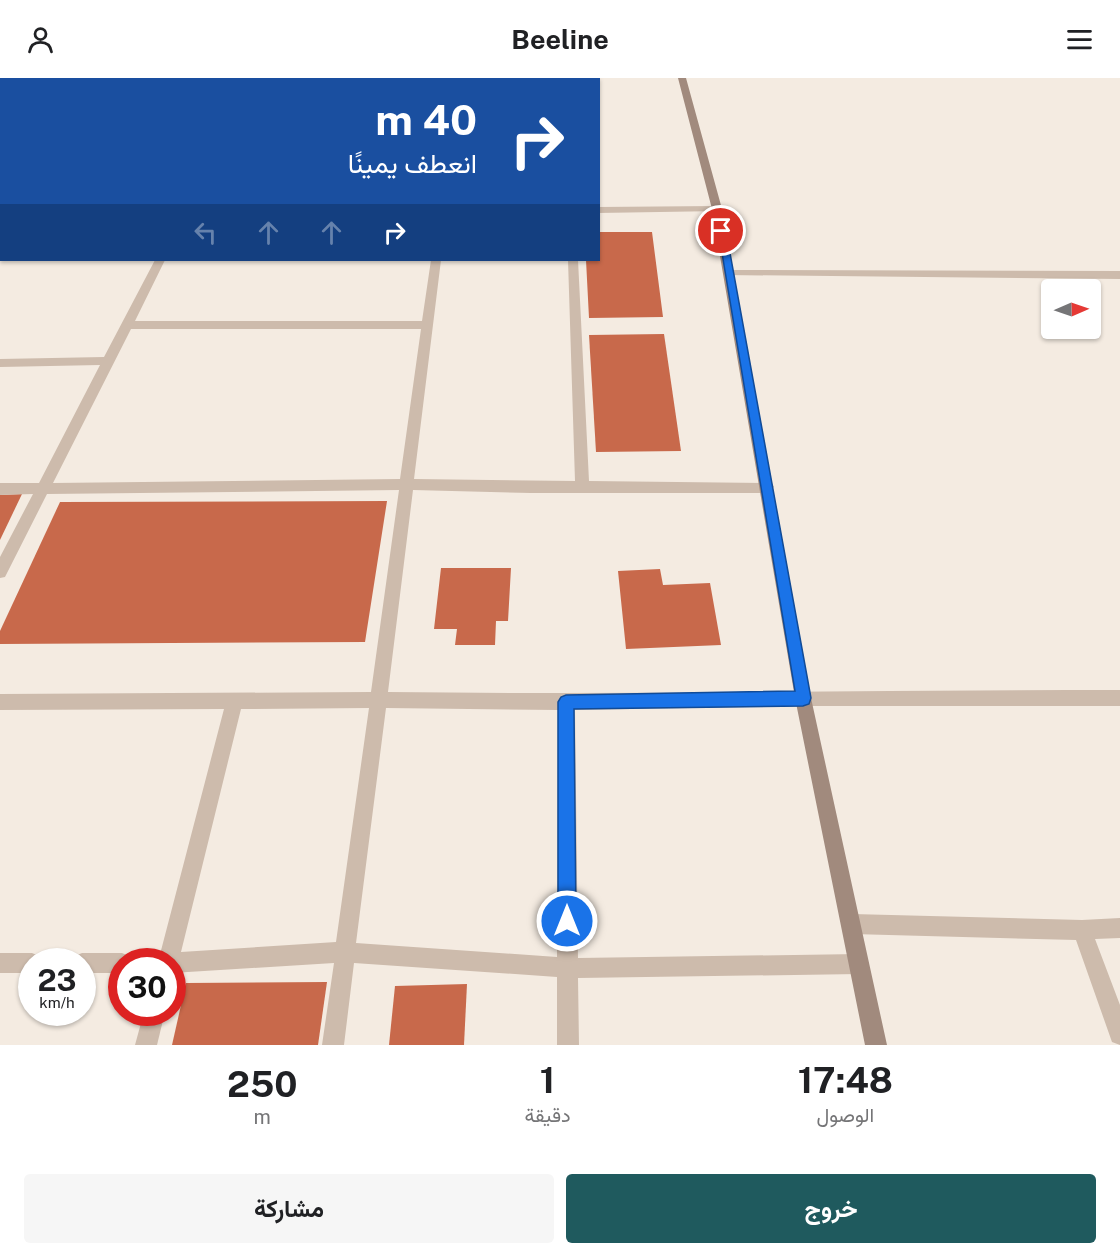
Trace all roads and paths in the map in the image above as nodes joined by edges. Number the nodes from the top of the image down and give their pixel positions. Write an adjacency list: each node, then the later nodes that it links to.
1 (682, 78): 2 (street)
2 (717, 209): 3 (street); 7 (street)
3 (600, 210)
4 (159, 261): 9 (street)
5 (436, 261): 10 (street)
6 (573, 261): 15 (street)
7 (729, 273): 8 (street); 14 (street)
8 (1120, 275)
9 (126, 325): 10 (street); 11 (street)
10 (427, 325): 13 (street)
11 (108, 361): 12 (street); 17 (street)
12 (0, 363)
13 (407, 484): 15 (street); 17 (street); 22 (street)
14 (767, 487): 15 (street); 19 (street)
15 (582, 488)
16 (0, 489): 17 (street)
17 (43, 489): 18 (street)
18 (0, 572)
19 (803, 698): 20 (street); 24 (street); 25 (street)
20 (1120, 698)
21 (235, 700): 22 (street); 23 (street); 28 (street)
22 (378, 700): 24 (street); 29 (street)
23 (0, 702)
24 (566, 702): 34 (street)
25 (852, 924): 27 (street); 33 (street)
26 (1120, 928): 27 (street)
27 (1082, 930): 36 (street)
28 (173, 948)
29 (345, 952): 30 (street); 34 (street); 38 (street)
30 (186, 961)
31 (0, 963): 32 (street)
32 (18, 963)
33 (859, 964): 34 (street); 40 (street)
34 (568, 968): 39 (street)
35 (152, 1026): 37 (street)
36 (1120, 1034)
37 (147, 1045)
38 (333, 1045)
39 (568, 1045)
40 (876, 1045)

